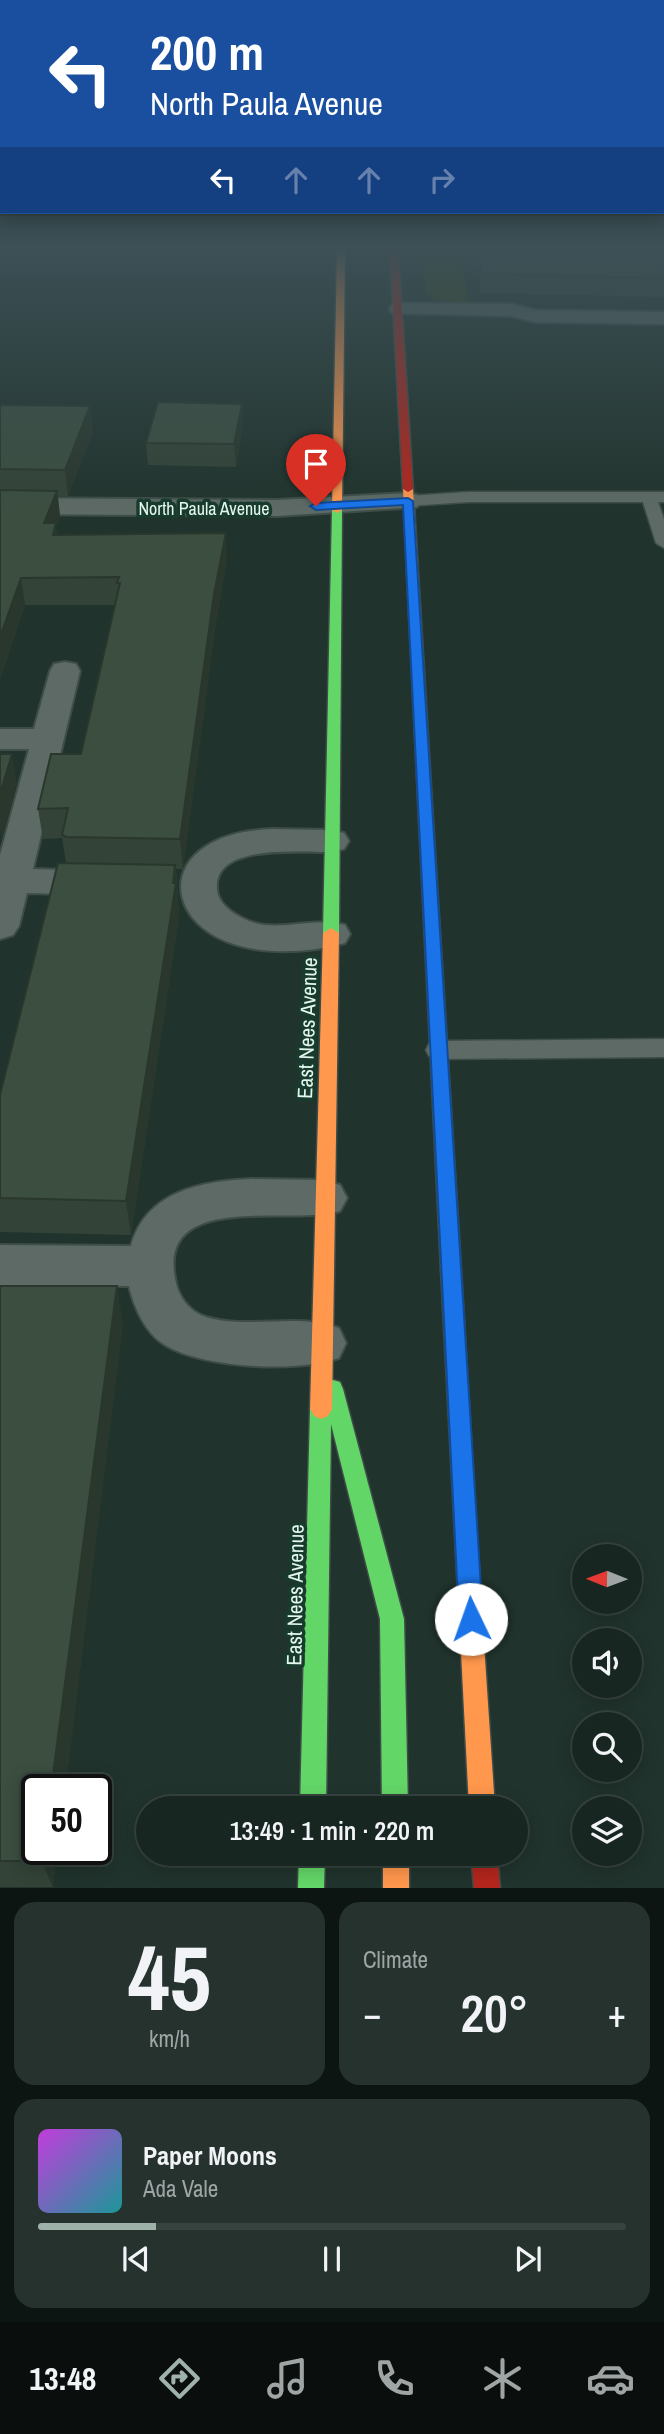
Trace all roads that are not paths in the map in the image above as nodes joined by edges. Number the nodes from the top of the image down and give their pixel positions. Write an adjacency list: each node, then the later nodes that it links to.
1 (341, 337): 5 (main road, East Nees Avenue)
2 (401, 337): 4 (main road)
3 (656, 497): 4 (lane); 7 (lane)
4 (408, 501): 5 (street, North Paula Avenue); 17 (main road)
5 (335, 505): 6 (street, North Paula Avenue); 11 (main road, East Nees Avenue)
6 (0, 506)
7 (664, 543)
8 (65, 671): 10 (street)
9 (0, 739): 10 (street)
10 (48, 739): 12 (street)
11 (331, 841): 13 (street); 15 (main road, East Nees Avenue)
12 (11, 881): 13 (street); 14 (street)
13 (195, 884): 15 (street)
14 (0, 926)
15 (331, 934): 18 (main road, East Nees Avenue)
16 (664, 1048): 17 (lane)
17 (438, 1050): 24 (main road)
18 (324, 1198): 20 (street); 21 (main road, East Nees Avenue)
19 (0, 1265): 20 (street)
20 (149, 1266): 21 (street)
21 (321, 1343): 22 (main road, East Nees Avenue); 23 (main road)
22 (313, 1796)
23 (395, 1796)
24 (481, 1796)
25 (312, 1866): 28 (main road)
26 (396, 1866): 29 (main road)
27 (485, 1866): 30 (main road)
28 (311, 1888)
29 (396, 1888)
30 (486, 1888)

